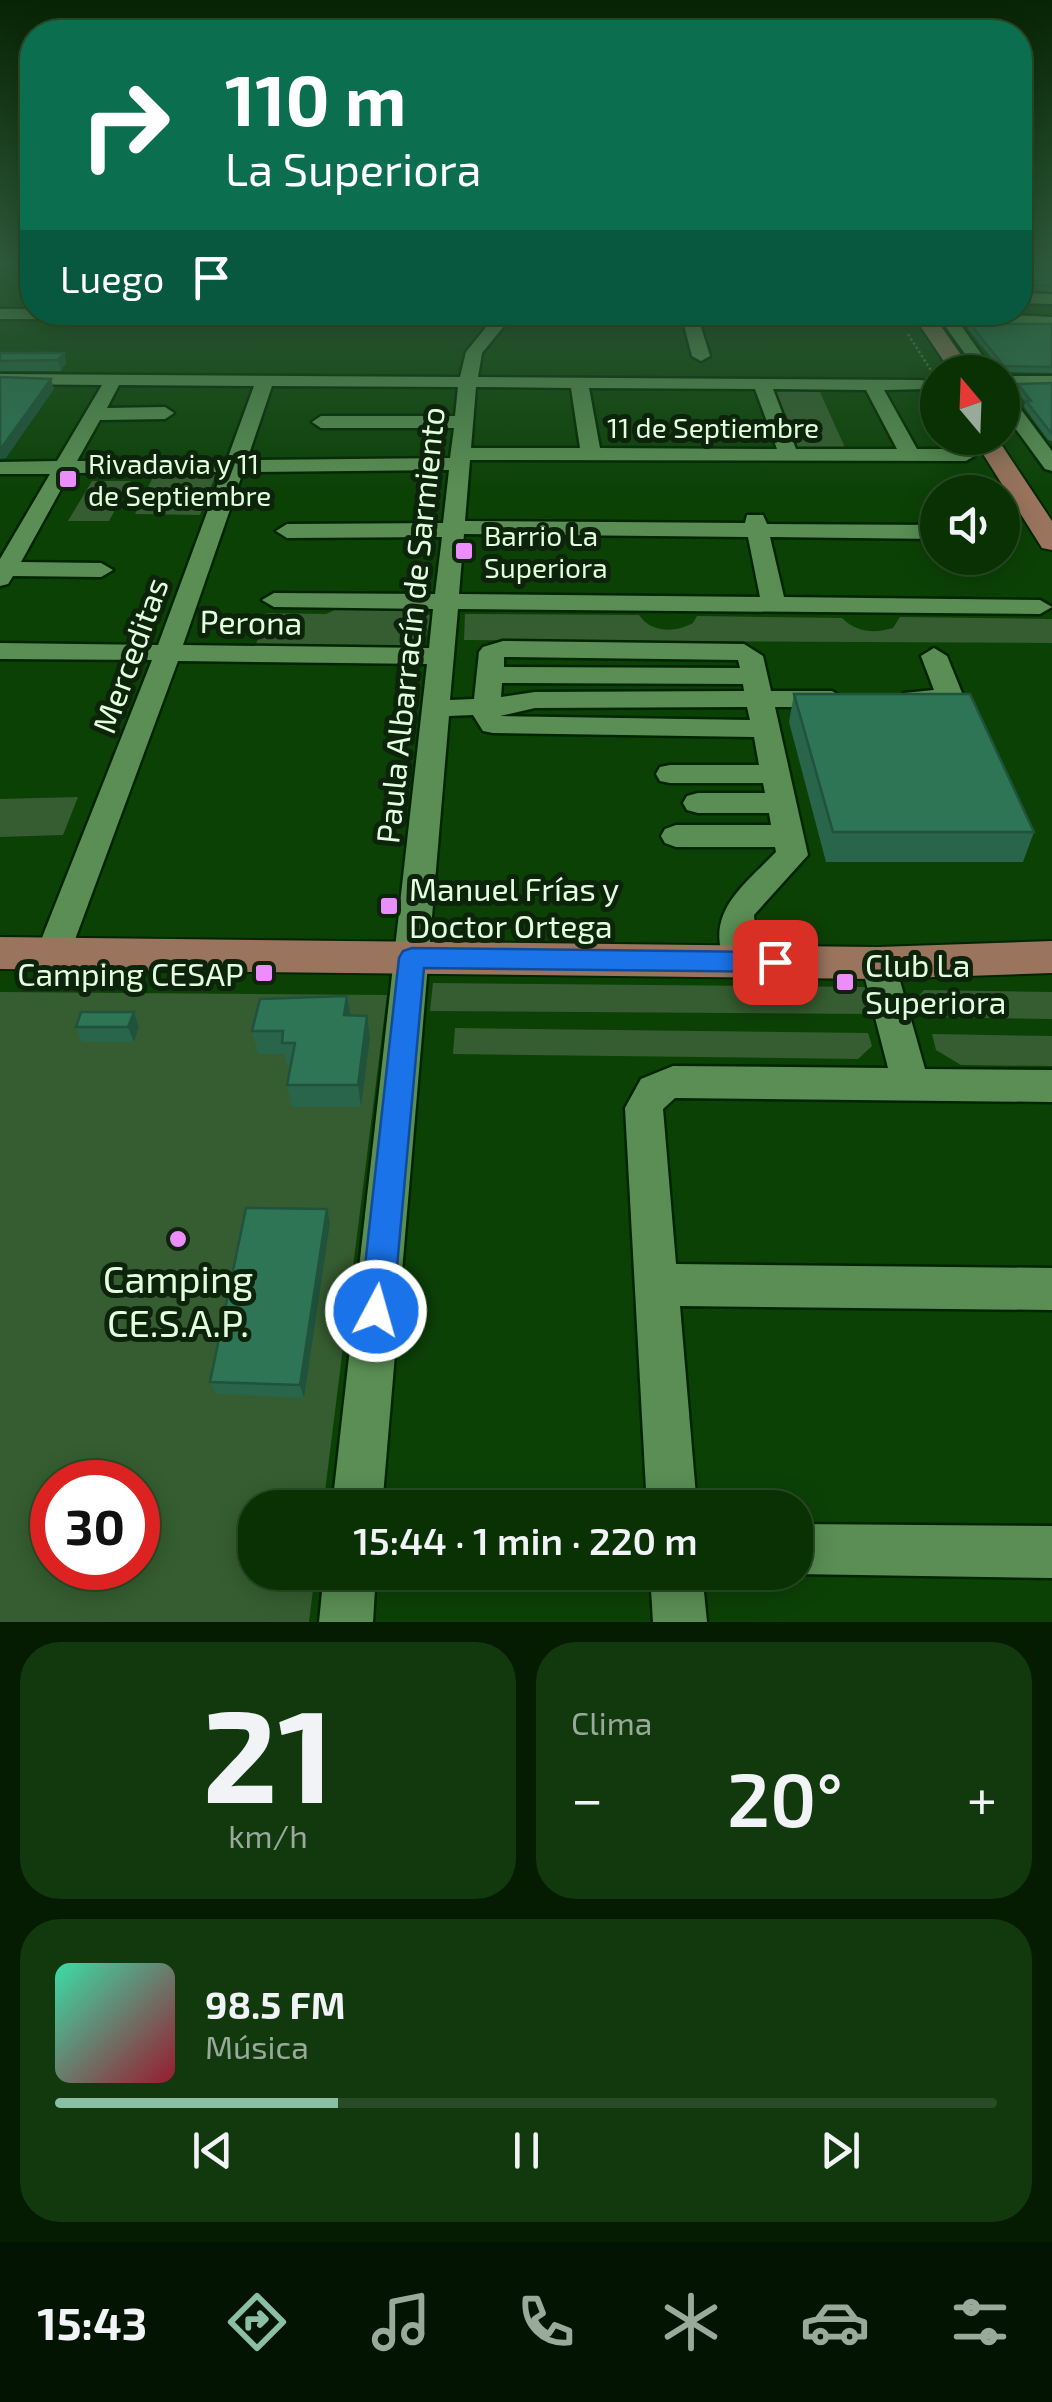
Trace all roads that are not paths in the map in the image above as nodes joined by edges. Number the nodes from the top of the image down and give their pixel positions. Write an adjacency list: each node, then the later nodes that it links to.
1 (485, 339): 7 (street, Paula Albarracín de Sarmiento)
2 (696, 339): 3 (street)
3 (701, 356)
4 (0, 379): 5 (street)
5 (114, 379): 6 (street); 15 (street)
6 (265, 380): 7 (street); 27 (street, Merceditas)
7 (468, 381): 9 (street); 18 (street, Paula Albarracín de Sarmiento)
8 (1020, 381): 10 (street)
9 (579, 382): 11 (street); 19 (street)
10 (1052, 382)
11 (762, 383): 13 (street); 22 (street)
12 (920, 383): 13 (street)
13 (872, 384): 23 (street)
14 (166, 413): 15 (street)
15 (95, 414): 28 (street)
16 (1020, 419): 21 (street)
17 (321, 422): 18 (street)
18 (464, 422): 26 (street, Paula Albarracín de Sarmiento)
19 (591, 454): 22 (street, 11 de Septiembre); 26 (street, 11 de Septiembre)
20 (920, 454): 23 (street, 11 de Septiembre)
21 (1048, 454)
22 (789, 455): 23 (street, 11 de Septiembre)
23 (910, 455)
24 (982, 455): 36 (main road)
25 (1018, 455): 30 (main road)
26 (460, 459): 27 (street, 11 de Septiembre); 32 (street, Paula Albarracín de Sarmiento)
27 (234, 466): 28 (street, 11 de Septiembre); 44 (street, Merceditas)
28 (66, 467): 29 (street, 11 de Septiembre); 38 (street)
29 (0, 468)
30 (1052, 504)
31 (920, 522): 33 (street)
32 (453, 525): 33 (street); 34 (street); 40 (street, Paula Albarracín de Sarmiento)
33 (756, 525): 35 (street); 41 (street)
34 (288, 531)
35 (920, 531)
36 (1052, 542)
37 (100, 570): 38 (street)
38 (3, 574)
39 (274, 600): 40 (street)
40 (446, 601): 41 (street); 45 (street, Paula Albarracín de Sarmiento)
41 (774, 606): 42 (street)
42 (1040, 607)
43 (0, 651): 44 (street, Perona)
44 (168, 653): 45 (street, Perona); 56 (street, Merceditas)
45 (440, 656): 49 (street, Paula Albarracín de Sarmiento)
46 (934, 656): 47 (street)
47 (760, 701): 48 (street); 48 (street); 51 (street)
48 (487, 707): 49 (street)
49 (436, 708): 57 (street, Paula Albarracín de Sarmiento)
50 (670, 774): 51 (street)
51 (778, 789): 52 (street); 54 (street)
52 (698, 803)
53 (676, 836): 54 (street)
54 (788, 836): 59 (street)
55 (0, 952): 56 (main road)
56 (53, 953): 57 (main road)
57 (412, 958): 59 (main road); 66 (street, Paula Albarracín de Sarmiento)
58 (1052, 958): 60 (main road)
59 (741, 962): 60 (main road)
60 (894, 963): 61 (main road); 62 (street)
61 (1052, 968)
62 (911, 1084): 63 (street); 64 (street)
63 (1052, 1086)
64 (656, 1285): 65 (street); 67 (street)
65 (1052, 1289)
66 (359, 1490)
67 (671, 1490)
68 (813, 1549): 69 (street)
69 (1052, 1552)
70 (349, 1590): 72 (street)
71 (677, 1590): 73 (street)
72 (346, 1622)
73 (680, 1622)

